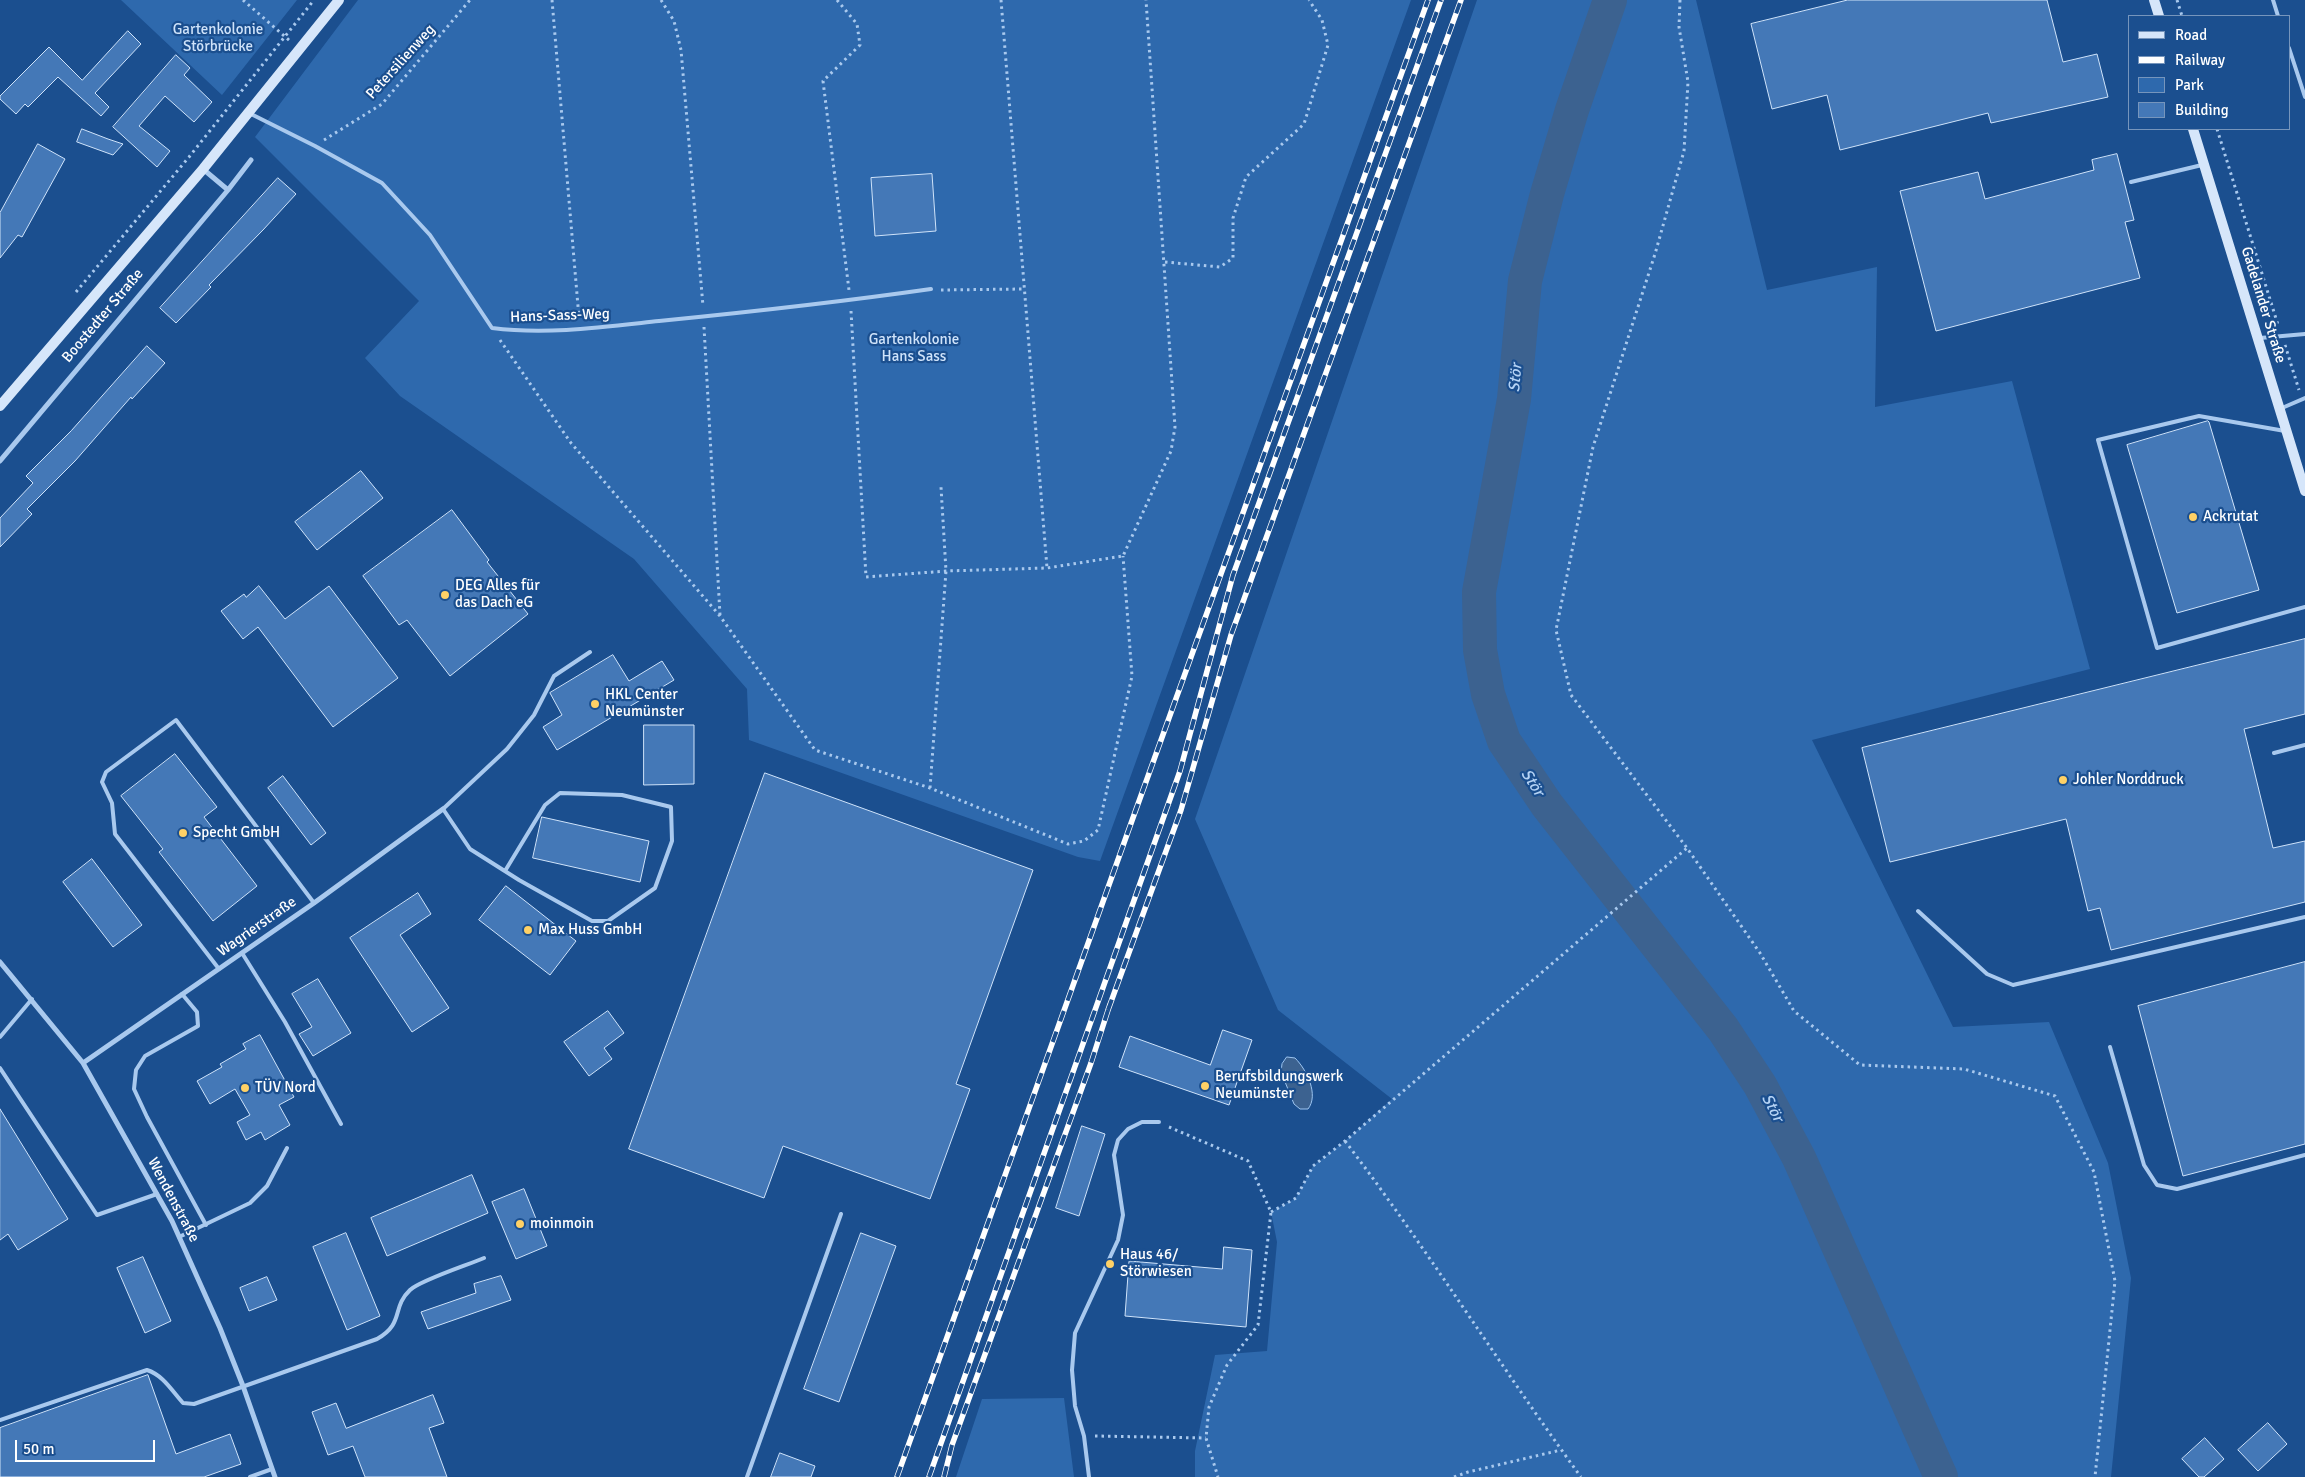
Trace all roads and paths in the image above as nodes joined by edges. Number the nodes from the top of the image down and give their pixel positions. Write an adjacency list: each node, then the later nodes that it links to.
1 (243, 0): 17 (path)
2 (314, 0): 17 (path)
3 (339, 0): 18 (street, Boostedter Straße)
4 (470, 0): 24 (path, Petersilienweg)
5 (552, 0): 36 (path)
6 (837, 0): 34 (path)
7 (1001, 0): 32 (path)
8 (1146, 0): 30 (path)
9 (1309, 0): 30 (path)
10 (1680, 0): 56 (path)
11 (2154, 0): 14 (street)
12 (2177, 0): 15 (path)
13 (2273, 0): 16 (lane)
14 (2159, 15)
15 (2182, 15)
16 (2278, 15)
17 (286, 36): 18 (path); 33 (path)
18 (299, 51): 21 (street, Boostedter Straße)
19 (2290, 51): 20 (lane)
20 (2305, 97)
21 (249, 113): 24 (lane, Hans-Sass-Weg); 27 (street, Boostedter Straße)
22 (2193, 130): 26 (street, Gadelander Straße)
23 (2217, 130): 38 (path)
24 (315, 146): 35 (lane, Hans-Sass-Weg)
25 (251, 160): 29 (street, Boostedter Straße)
26 (2204, 164): 28 (lane); 39 (street, Gadelander Straße)
27 (203, 168): 29 (street); 41 (street, Boostedter Straße)
28 (2130, 182)
29 (228, 190): 44 (street, Boostedter Straße)
30 (1165, 262): 47 (path)
31 (931, 289): 32 (path); 34 (lane, Hans-Sass-Weg)
32 (1022, 289): 48 (path)
33 (76, 293)
34 (850, 301): 36 (lane, Hans-Sass-Weg); 49 (path)
35 (492, 328): 36 (lane, Hans-Sass-Weg); 54 (path)
36 (580, 329)
37 (2305, 334): 38 (lane)
38 (2282, 335): 39 (lane); 40 (path)
39 (2258, 338): 42 (street, Gadelander Straße)
40 (2304, 399): 42 (lane)
41 (1, 402)
42 (2280, 409): 43 (street, Gadelander Straße)
43 (2287, 432): 46 (street, Gadelander Straße); 50 (lane)
44 (0, 461)
45 (941, 487): 49 (path)
46 (2305, 491)
47 (1123, 556): 48 (path); 54 (path)
48 (1046, 568): 49 (path)
49 (946, 571): 54 (path)
50 (2305, 607)
51 (590, 652): 55 (lane)
52 (2305, 745): 53 (lane)
53 (2274, 753)
54 (930, 788)
55 (443, 809): 57 (lane); 58 (street, Wagrierstraße)
56 (1686, 848): 72 (path); 94 (path)
57 (505, 871): 57 (lane)
58 (314, 903): 61 (street, Wagrierstraße); 63 (lane)
59 (1918, 911): 60 (lane)
60 (2305, 917)
61 (242, 953): 63 (street, Wagrierstraße); 71 (lane)
62 (0, 962): 65 (street, Wendenstraße)
63 (219, 969): 64 (street, Wagrierstraße)
64 (182, 994): 68 (street, Wagrierstraße); 78 (lane)
65 (32, 999): 66 (lane); 68 (street, Wendenstraße)
66 (0, 1037)
67 (2110, 1047): 74 (lane)
68 (83, 1063): 75 (street, Wendenstraße)
69 (0, 1068): 75 (lane)
70 (1159, 1122): 76 (path); 83 (lane)
71 (341, 1124)
72 (1345, 1141): 76 (path); 85 (path)
73 (287, 1148): 78 (lane)
74 (2305, 1155)
75 (157, 1194): 79 (street, Wendenstraße)
76 (1271, 1212): 84 (path)
77 (841, 1214): 89 (lane)
78 (206, 1225): 79 (lane)
79 (179, 1237): 81 (street, Wendenstraße)
80 (484, 1258): 81 (lane)
81 (243, 1386): 82 (lane); 86 (street, Wendenstraße)
82 (0, 1420)
83 (1084, 1436): 84 (path); 90 (lane)
84 (1206, 1438): 91 (path)
85 (1561, 1450): 92 (path); 93 (path)
86 (272, 1469): 87 (lane); 88 (street, Wendenstraße)
87 (250, 1477)
88 (275, 1477)
89 (747, 1477)
90 (1089, 1477)
91 (1218, 1477)
92 (1454, 1477)
93 (1581, 1477)
94 (2095, 1477)

